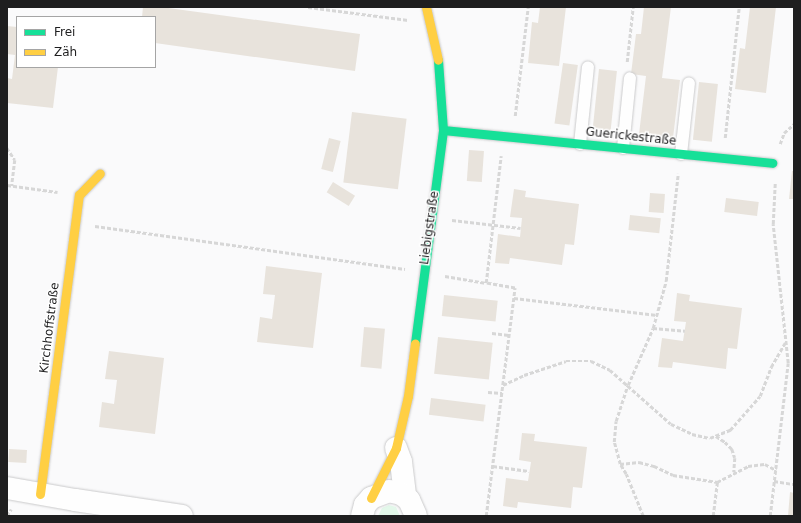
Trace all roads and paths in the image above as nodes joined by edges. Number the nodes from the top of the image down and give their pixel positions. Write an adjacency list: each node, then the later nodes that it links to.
1 (308, 7): 6 (path)
2 (426, 7): 6 (street, Liebigstraße)
3 (528, 7): 13 (path)
4 (634, 7): 8 (path)
5 (739, 7): 18 (path)
6 (430, 23): 11 (street, Liebigstraße)
7 (588, 67): 14 (lane)
8 (630, 78): 16 (lane)
9 (689, 83): 17 (lane)
10 (794, 124): 19 (path)
11 (443, 130): 12 (street, Guerickestraße); 24 (street, Liebigstraße)
12 (503, 136): 13 (street, Guerickestraße); 26 (path)
13 (513, 137): 14 (street, Guerickestraße)
14 (580, 144): 16 (street, Guerickestraße)
15 (7, 148): 22 (path)
16 (623, 148): 17 (street, Guerickestraße)
17 (681, 154): 18 (street, Guerickestraße); 31 (path)
18 (723, 158): 19 (street, Guerickestraße)
19 (772, 163): 36 (path)
20 (100, 173): 23 (street)
21 (7, 185): 22 (path)
22 (12, 186): 23 (path)
23 (80, 195): 25 (street, Kirchhoffstraße)
24 (431, 218): 26 (path); 28 (street, Liebigstraße)
25 (76, 223): 28 (path); 52 (street, Kirchhoffstraße)
26 (493, 225): 27 (path); 29 (path)
27 (521, 228)
28 (424, 272): 29 (path); 42 (street, Liebigstraße)
29 (486, 283): 30 (path)
30 (514, 298): 31 (path); 35 (path)
31 (657, 314): 32 (path)
32 (653, 328): 33 (path); 38 (path)
33 (685, 332)
34 (492, 333): 35 (path)
35 (509, 335): 37 (path)
36 (786, 341): 41 (path); 45 (path)
37 (503, 385): 38 (path); 40 (path)
38 (628, 385): 41 (path); 43 (path)
39 (488, 392): 40 (path)
40 (502, 393): 44 (path)
41 (716, 436): 47 (path)
42 (396, 448): 53 (street, Liebigstraße); 54 (street, Liebigstraße)
43 (620, 464): 48 (path); 59 (path)
44 (493, 466): 46 (path); 58 (path)
45 (776, 470): 47 (path); 49 (path)
46 (529, 471)
47 (734, 473): 48 (path)
48 (716, 482): 60 (path)
49 (774, 482): 50 (path); 61 (path)
50 (794, 484)
51 (7, 488): 52 (street)
52 (40, 494): 55 (street)
53 (405, 496): 54 (street); 57 (street)
54 (366, 506): 56 (street)
55 (182, 516)
56 (345, 516)
57 (416, 516)
58 (486, 516)
59 (643, 516)
60 (713, 516)
61 (770, 516)

